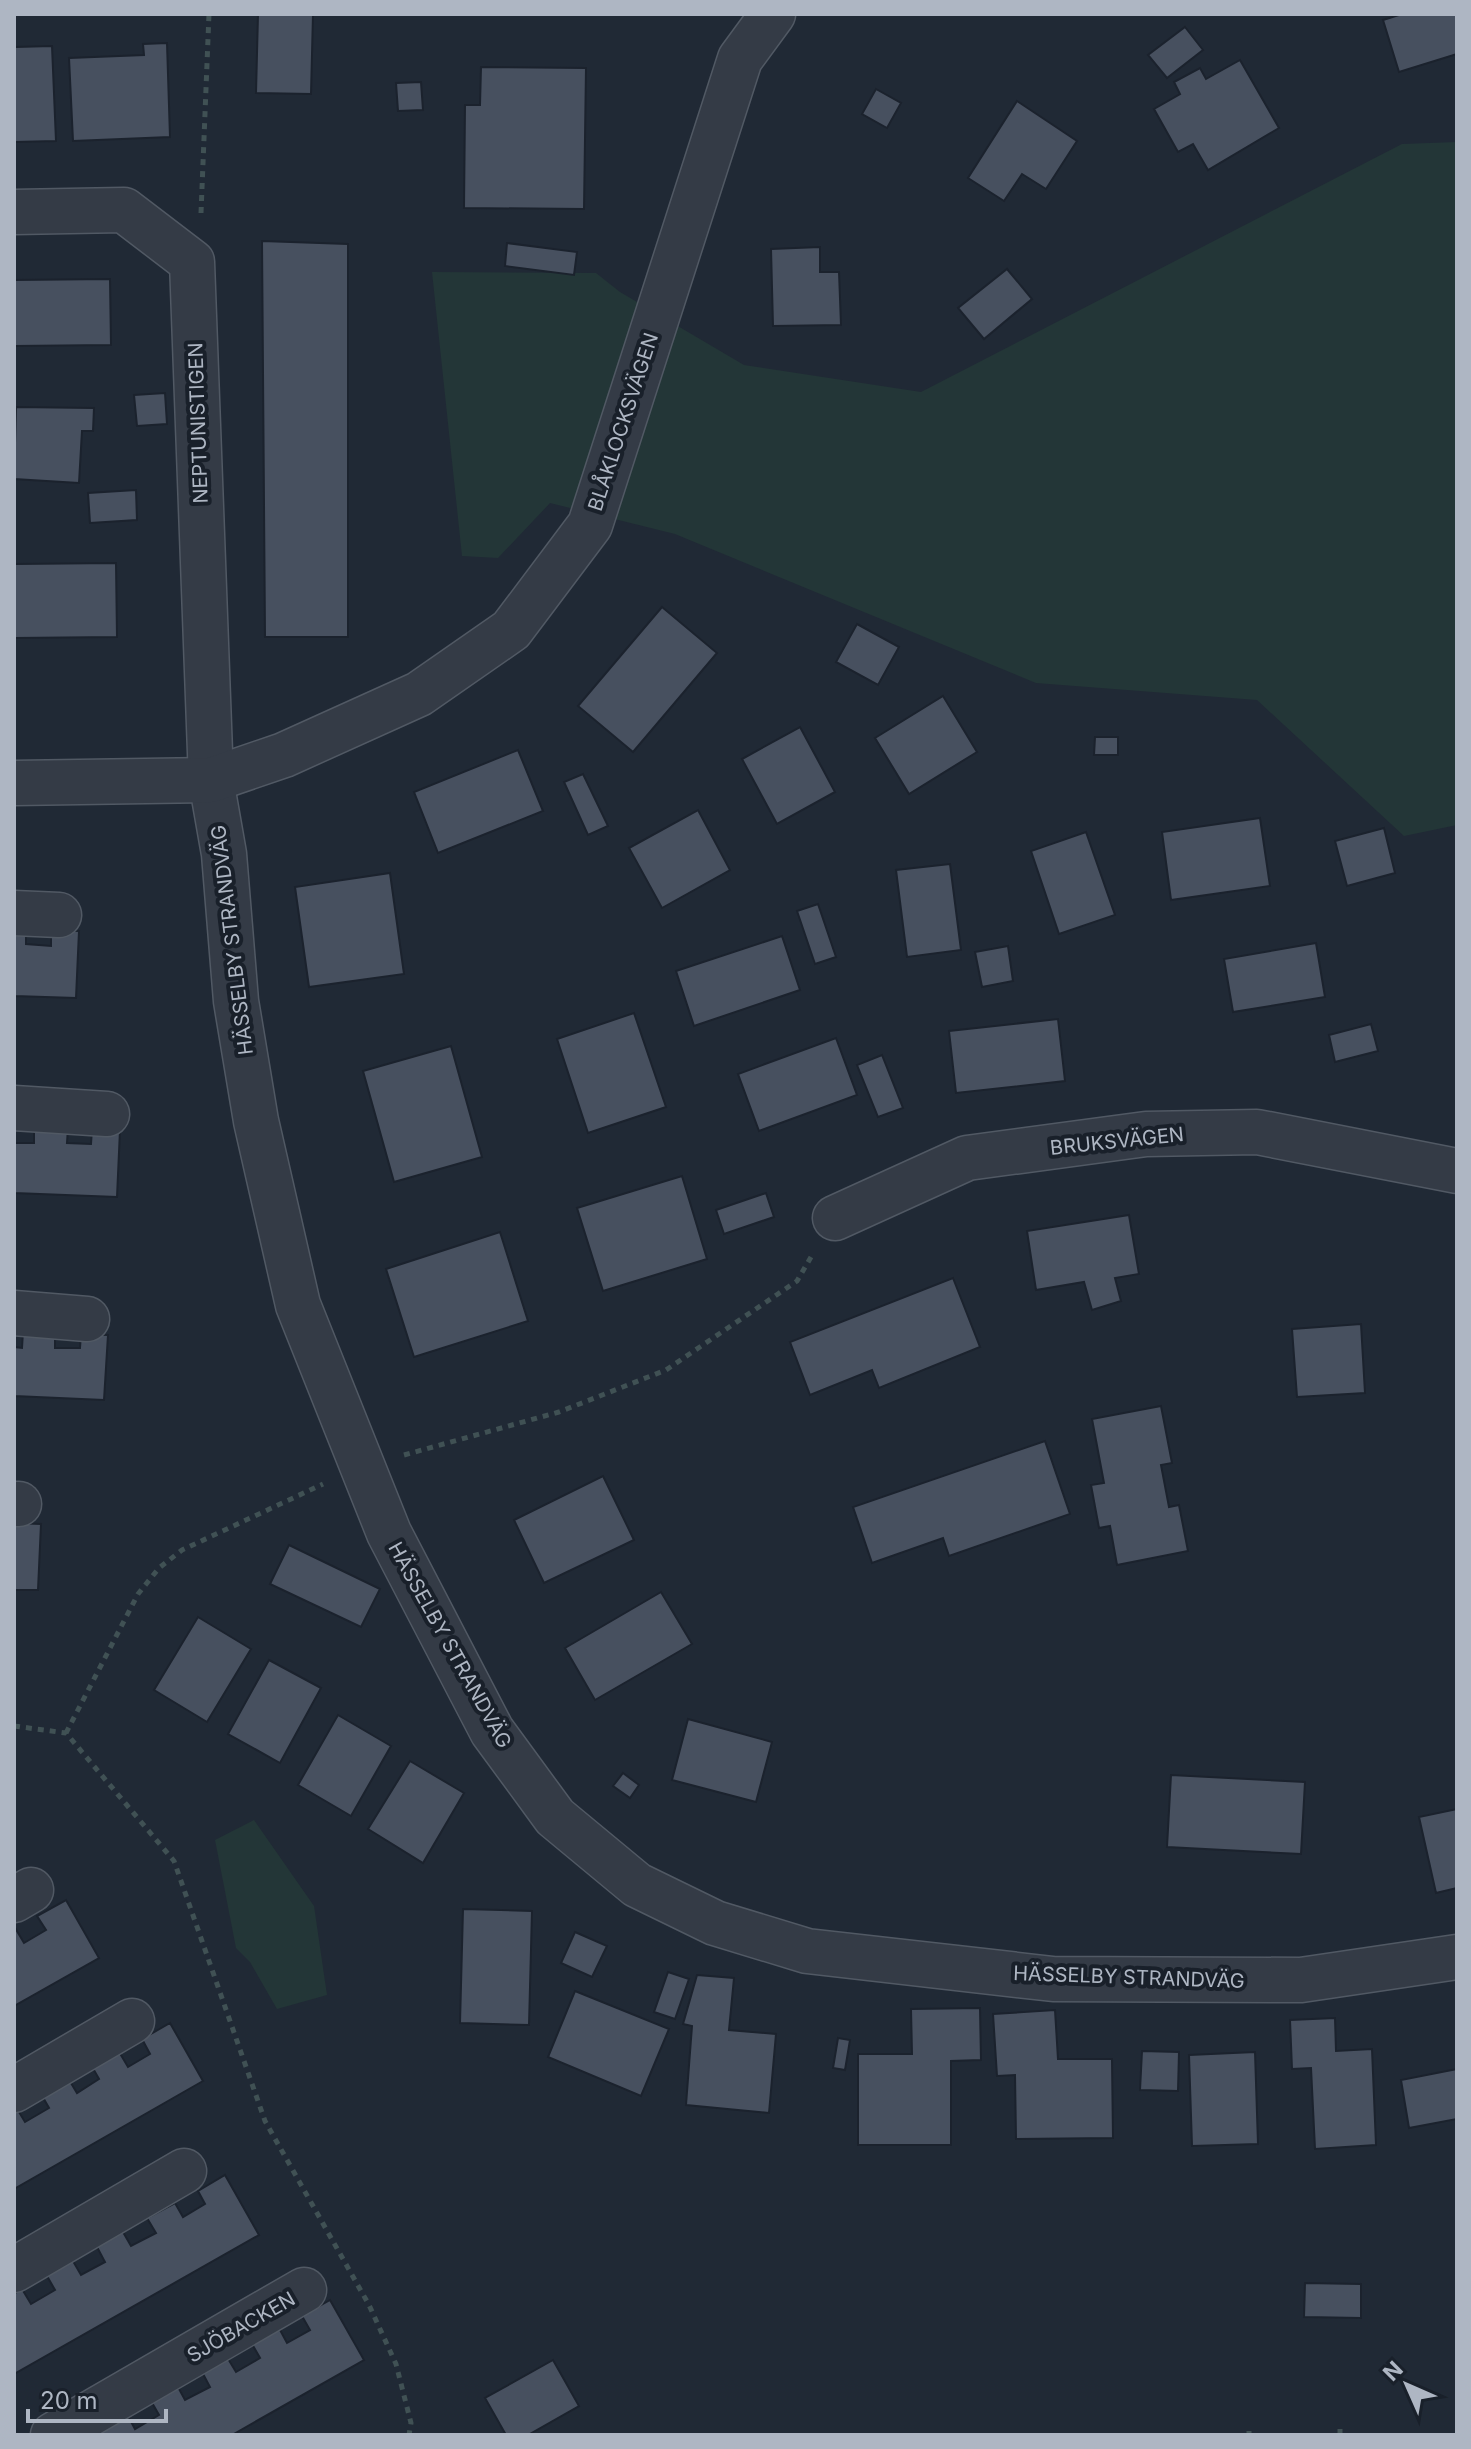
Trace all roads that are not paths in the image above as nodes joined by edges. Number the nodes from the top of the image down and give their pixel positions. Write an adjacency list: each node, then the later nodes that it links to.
1 (773, 14): 3 (street, BLÅKLOCKSVÄGEN)
2 (14, 212): 3 (street, NEPTUNISTIGEN)
3 (211, 780): 4 (street, BLÅKLOCKSVÄGEN); 13 (street, HÄSSELBY STRANDVÄG)
4 (14, 783)
5 (14, 913): 6 (street)
6 (59, 915)
7 (14, 1108): 8 (street)
8 (107, 1114)
9 (1457, 1171): 10 (street, BRUKSVÄGEN)
10 (835, 1218)
11 (14, 1313): 12 (street)
12 (87, 1319)
13 (1457, 1957)
14 (132, 2021): 15 (street)
15 (14, 2090)
16 (184, 2171): 17 (street)
17 (14, 2270)
18 (304, 2290): 19 (street, SJÖBACKEN)
19 (53, 2435)

